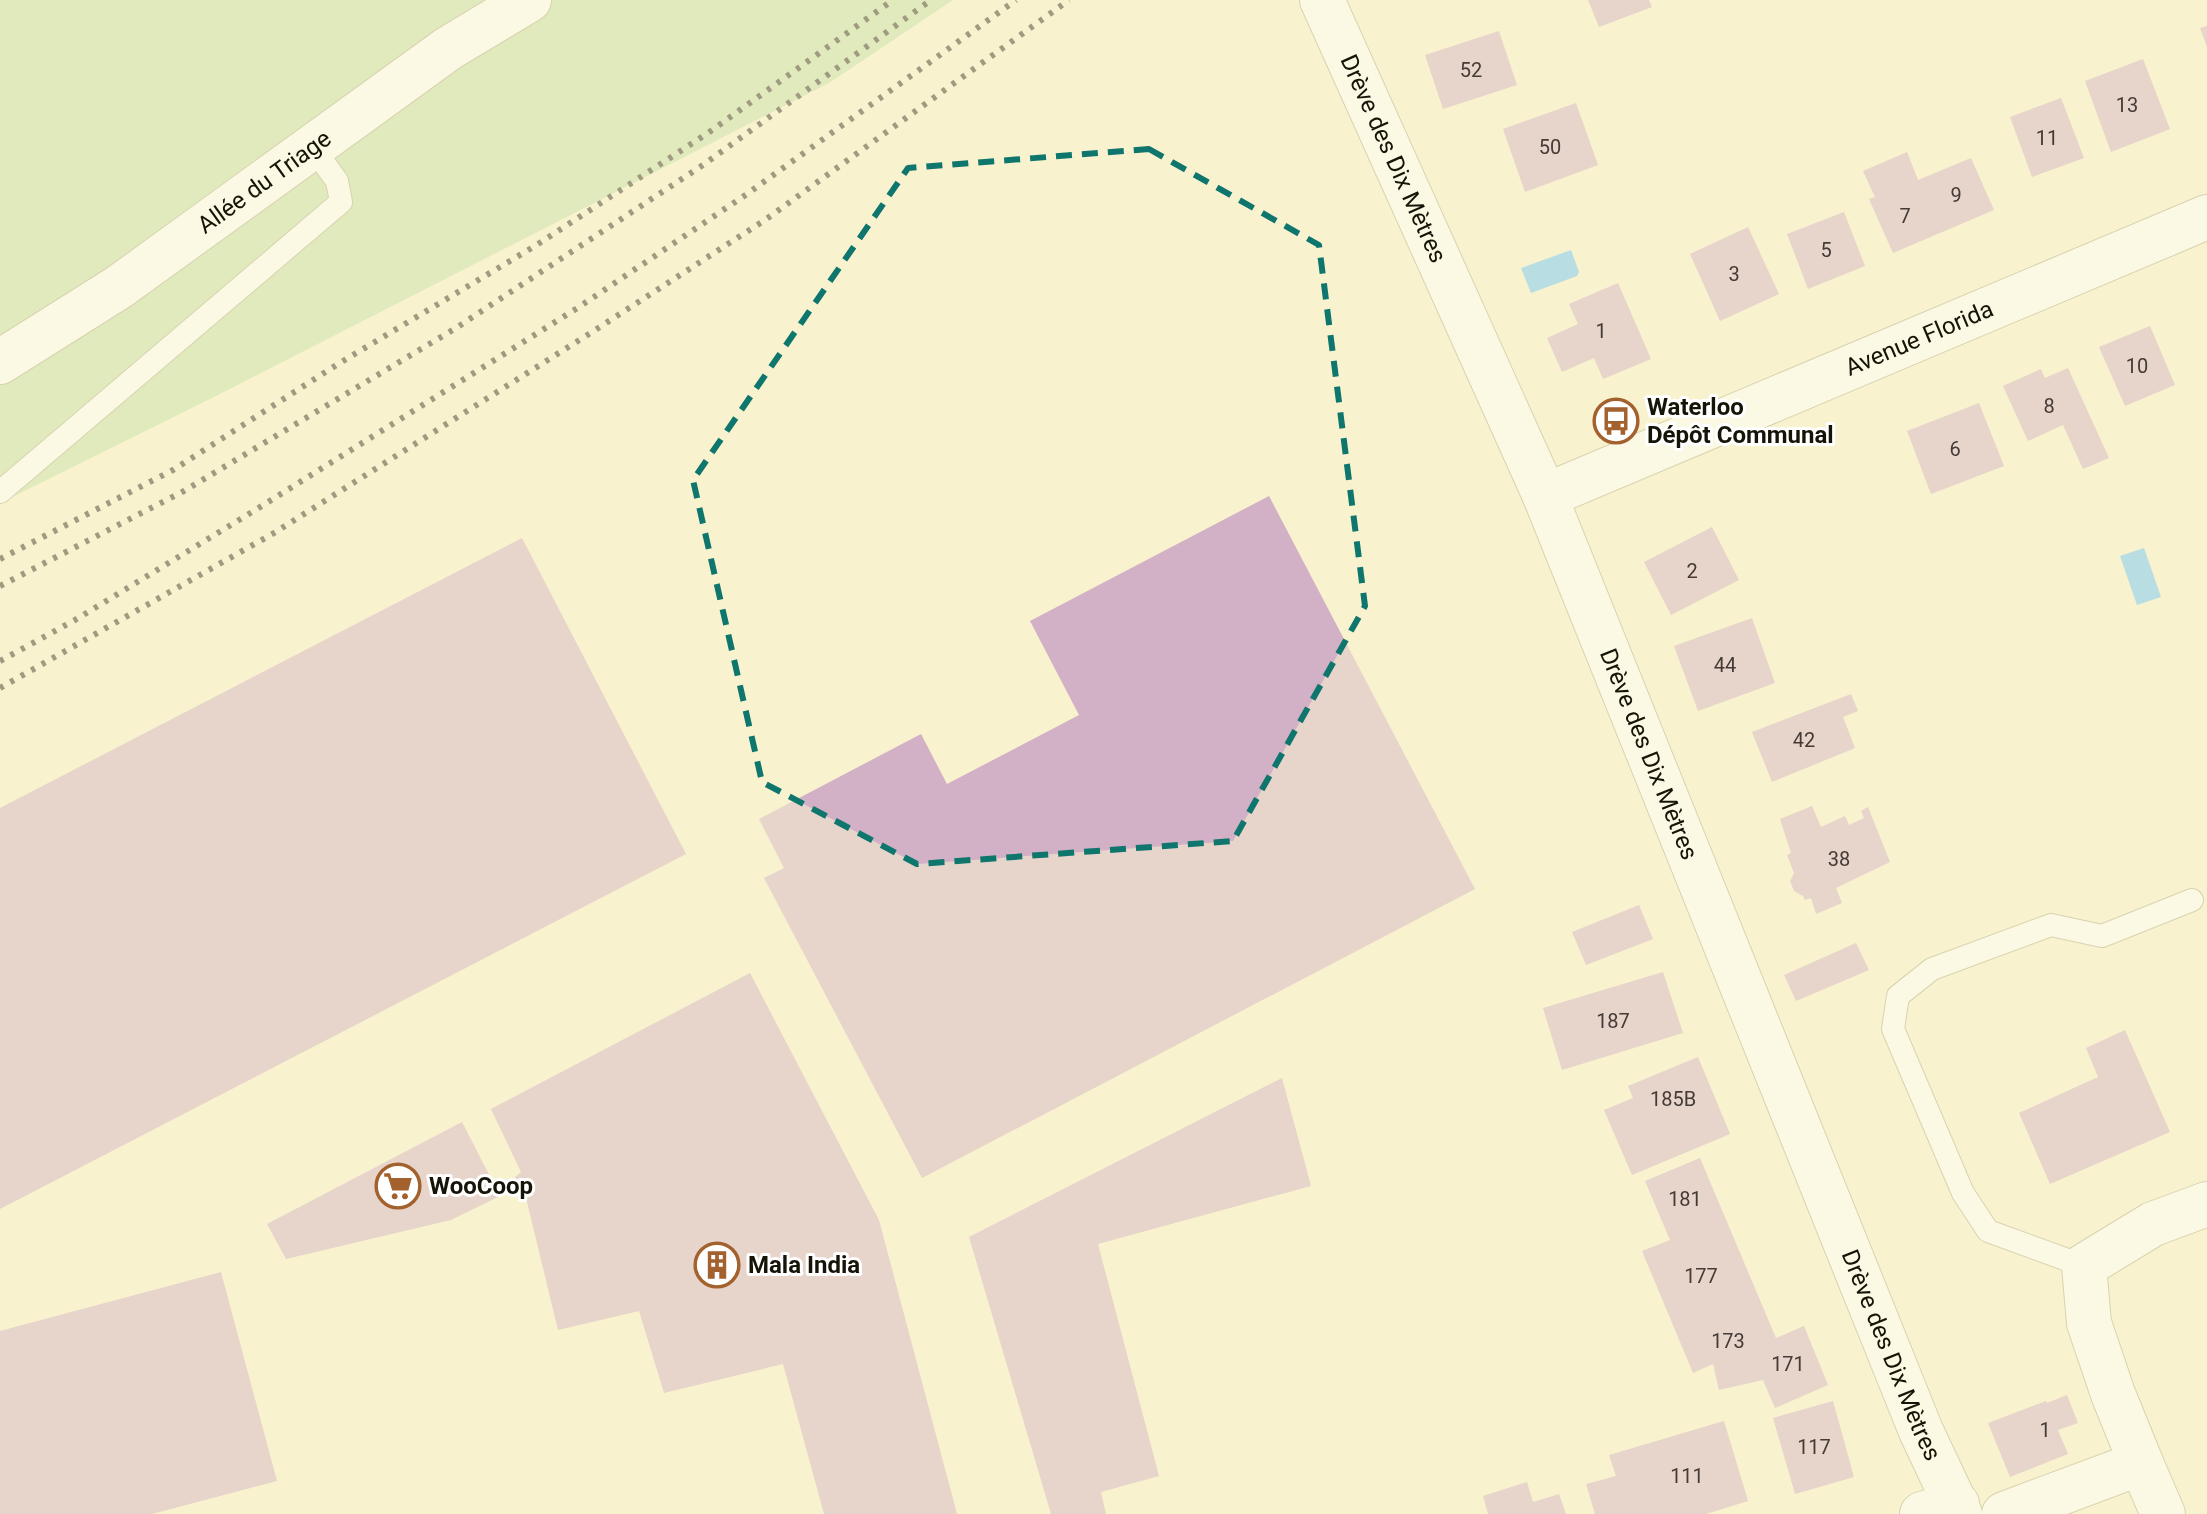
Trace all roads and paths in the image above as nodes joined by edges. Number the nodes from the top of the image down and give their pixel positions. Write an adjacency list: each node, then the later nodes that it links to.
1 (529, 0): 3 (street, Allée du Triage)
2 (1322, 0): 7 (street, Drève des Dix Mètres)
3 (313, 148): 5 (street, Allée du Triage); 6 (lane)
4 (2207, 217): 7 (street, Avenue Florida)
5 (0, 362)
6 (0, 492)
7 (1545, 496): 12 (street, Drève des Dix Mètres)
8 (2192, 900): 10 (lane)
9 (2207, 1204): 10 (street)
10 (2084, 1266): 11 (street)
11 (2141, 1463): 13 (street); 14 (street)
12 (1946, 1511)
13 (2004, 1514)
14 (2163, 1514)

